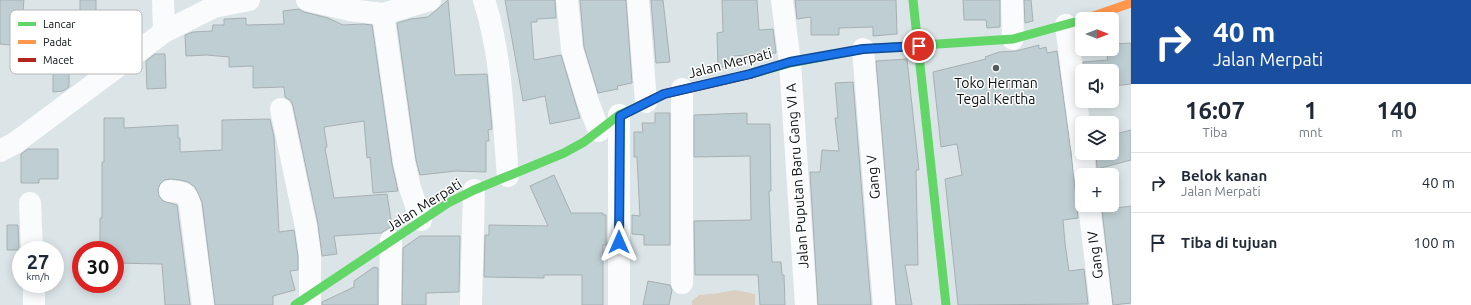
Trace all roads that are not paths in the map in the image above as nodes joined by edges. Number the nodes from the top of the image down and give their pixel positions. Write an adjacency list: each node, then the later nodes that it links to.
1 (163, 0): 16 (street)
2 (249, 0): 16 (street)
3 (307, 0): 12 (street)
4 (430, 0): 14 (street)
5 (484, 0): 31 (street)
6 (567, 0): 29 (street)
7 (638, 0): 25 (street)
8 (782, 0): 22 (street, Jalan Puputan Baru Gang VI A)
9 (913, 0): 18 (street)
10 (1012, 0): 17 (street)
11 (1131, 3): 13 (street, Jalan Merpati)
12 (350, 5): 14 (street)
13 (1106, 12)
14 (383, 14): 36 (street)
15 (1075, 23): 17 (street, Jalan Merpati)
16 (164, 32): 19 (street)
17 (1013, 39): 18 (street, Jalan Merpati)
18 (919, 46): 20 (street, Jalan Merpati); 49 (street)
19 (142, 48)
20 (863, 49): 22 (street, Jalan Merpati); 48 (street, Gang V)
21 (1079, 56): 28 (street)
22 (790, 62): 24 (street, Jalan Merpati); 47 (street, Jalan Puputan Baru Gang VI A)
23 (108, 74): 30 (street)
24 (682, 89): 25 (street, Jalan Merpati); 39 (street)
25 (646, 102): 27 (street, Jalan Merpati)
26 (281, 109): 41 (street)
27 (620, 116): 29 (street, Jalan Merpati); 46 (street)
28 (1081, 116)
29 (599, 131): 31 (street, Jalan Merpati)
30 (0, 151)
31 (508, 176): 32 (street, Jalan Merpati)
32 (474, 190): 36 (street, Jalan Merpati); 45 (street)
33 (170, 191): 43 (street)
34 (30, 203): 37 (street)
35 (1090, 212): 50 (street, Gang IV)
36 (421, 220): 38 (street, Jalan Merpati)
37 (32, 241)
38 (391, 241): 41 (street, Jalan Merpati); 44 (street)
39 (682, 283)
40 (34, 293): 42 (street)
41 (305, 302)
42 (34, 305)
43 (203, 305)
44 (390, 305)
45 (471, 305)
46 (619, 305)
47 (806, 305)
48 (884, 305)
49 (946, 305)
50 (1101, 305)

